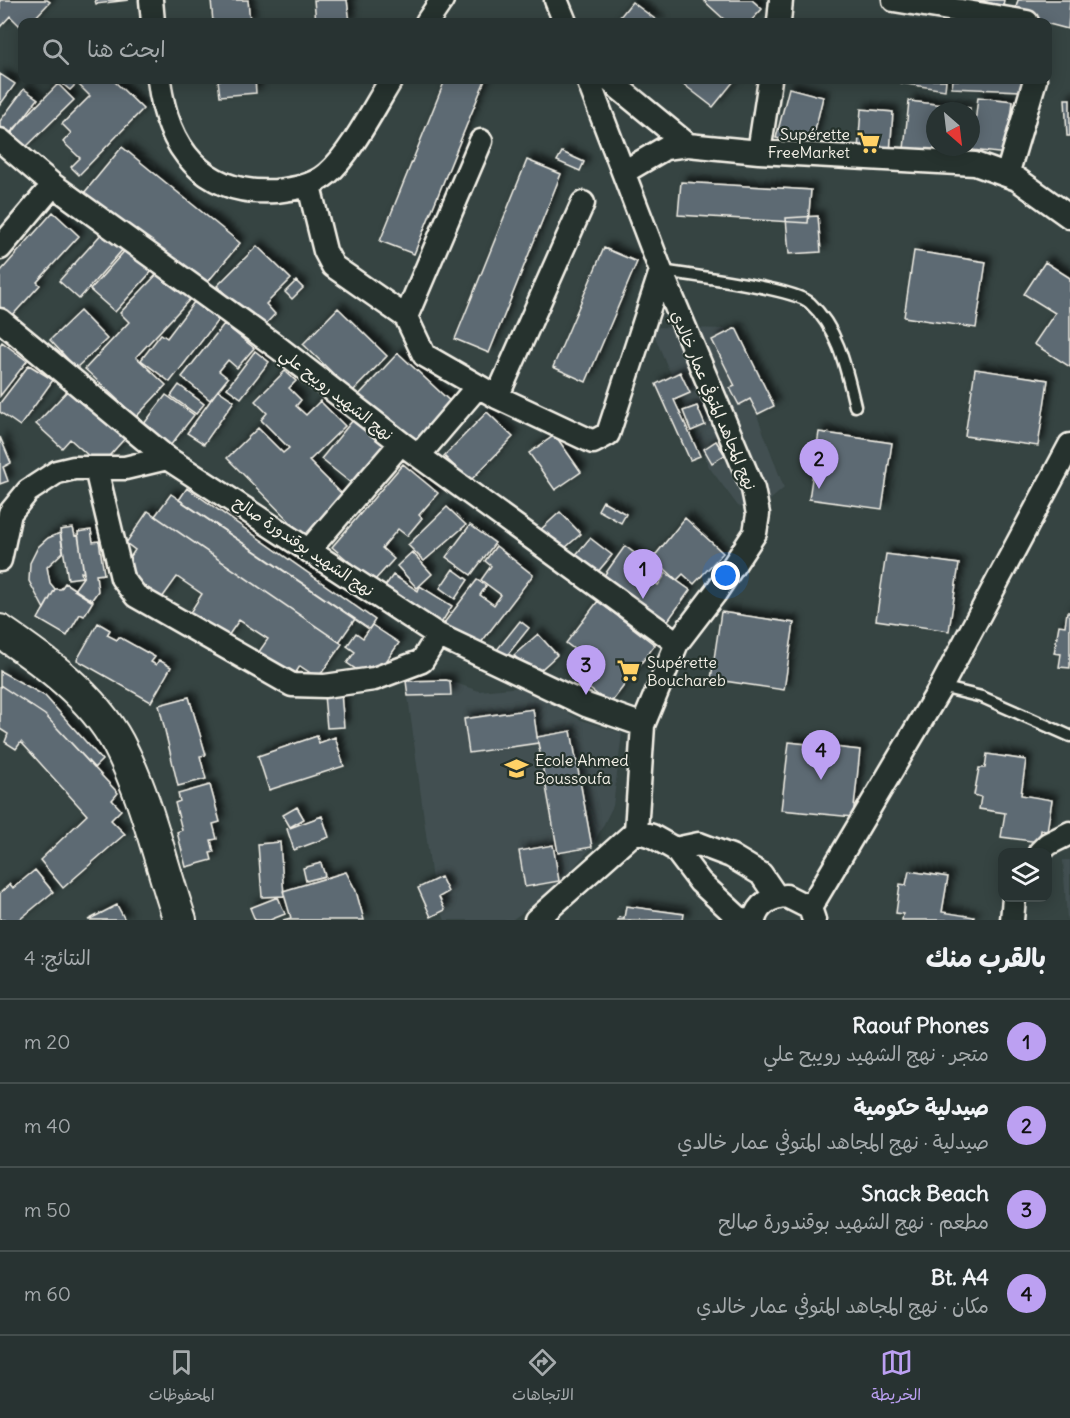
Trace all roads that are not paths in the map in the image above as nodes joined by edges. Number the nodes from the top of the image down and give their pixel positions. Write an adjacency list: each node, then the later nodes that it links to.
1 (151, 0): 6 (street)
2 (442, 0): 7 (street)
3 (556, 0): 8 (street)
4 (781, 0): 9 (street)
5 (894, 0): 10 (street)
6 (153, 18)
7 (430, 18)
8 (563, 18)
9 (779, 18)
10 (1003, 18)
11 (160, 84): 24 (street)
12 (388, 84): 24 (street)
13 (590, 84): 21 (street, نهج المجاهد المتوفي عمار خالدي)
14 (614, 84): 19 (street)
15 (769, 84): 20 (street)
16 (1034, 84): 22 (street)
17 (0, 140): 23 (street, نهج الشهيد رويبح علي)
18 (481, 141): 29 (street)
19 (688, 145): 20 (street); 21 (street)
20 (759, 152): 22 (street)
21 (624, 172): 28 (street, نهج المجاهد المتوفي عمار خالدي)
22 (1007, 175): 26 (street)
23 (53, 185): 27 (street); 33 (street, نهج الشهيد رويبح علي)
24 (309, 186): 29 (street)
25 (583, 203): 31 (street)
26 (1070, 217)
27 (0, 248)
28 (661, 271): 31 (street); 32 (lane); 41 (street, نهج المجاهد المتوفي عمار خالدي)
29 (406, 317): 31 (street)
30 (0, 320): 35 (street, نهج الشهيد بوقندورة صالح)
31 (488, 391): 33 (street)
32 (855, 406)
33 (410, 449): 37 (street); 41 (street, نهج الشهيد رويبح علي)
34 (1069, 453): 42 (street)
35 (167, 458): 36 (street); 37 (street, نهج الشهيد بوقندورة صالح)
36 (96, 469): 38 (street); 40 (street)
37 (309, 550): 40 (street, نهج الشهيد بوقندورة صالح)
38 (0, 560)
39 (0, 631): 52 (main road)
40 (438, 635): 43 (street, نهج الشهيد بوقندورة صالح)
41 (677, 643): 43 (street, نهج المجاهد المتوفي عمار خالدي)
42 (941, 687): 44 (lane); 51 (street)
43 (644, 725): 45 (street, نهج المجاهد المتوفي عمار خالدي)
44 (1070, 736)
45 (636, 831): 48 (street); 53 (street)
46 (1070, 833): 47 (street)
47 (1044, 848)
48 (675, 849): 49 (street); 54 (street)
49 (776, 896): 51 (street); 55 (street)
50 (1014, 902): 56 (street)
51 (812, 914)
52 (180, 920)
53 (536, 920)
54 (741, 920)
55 (754, 920)
56 (1012, 920)

